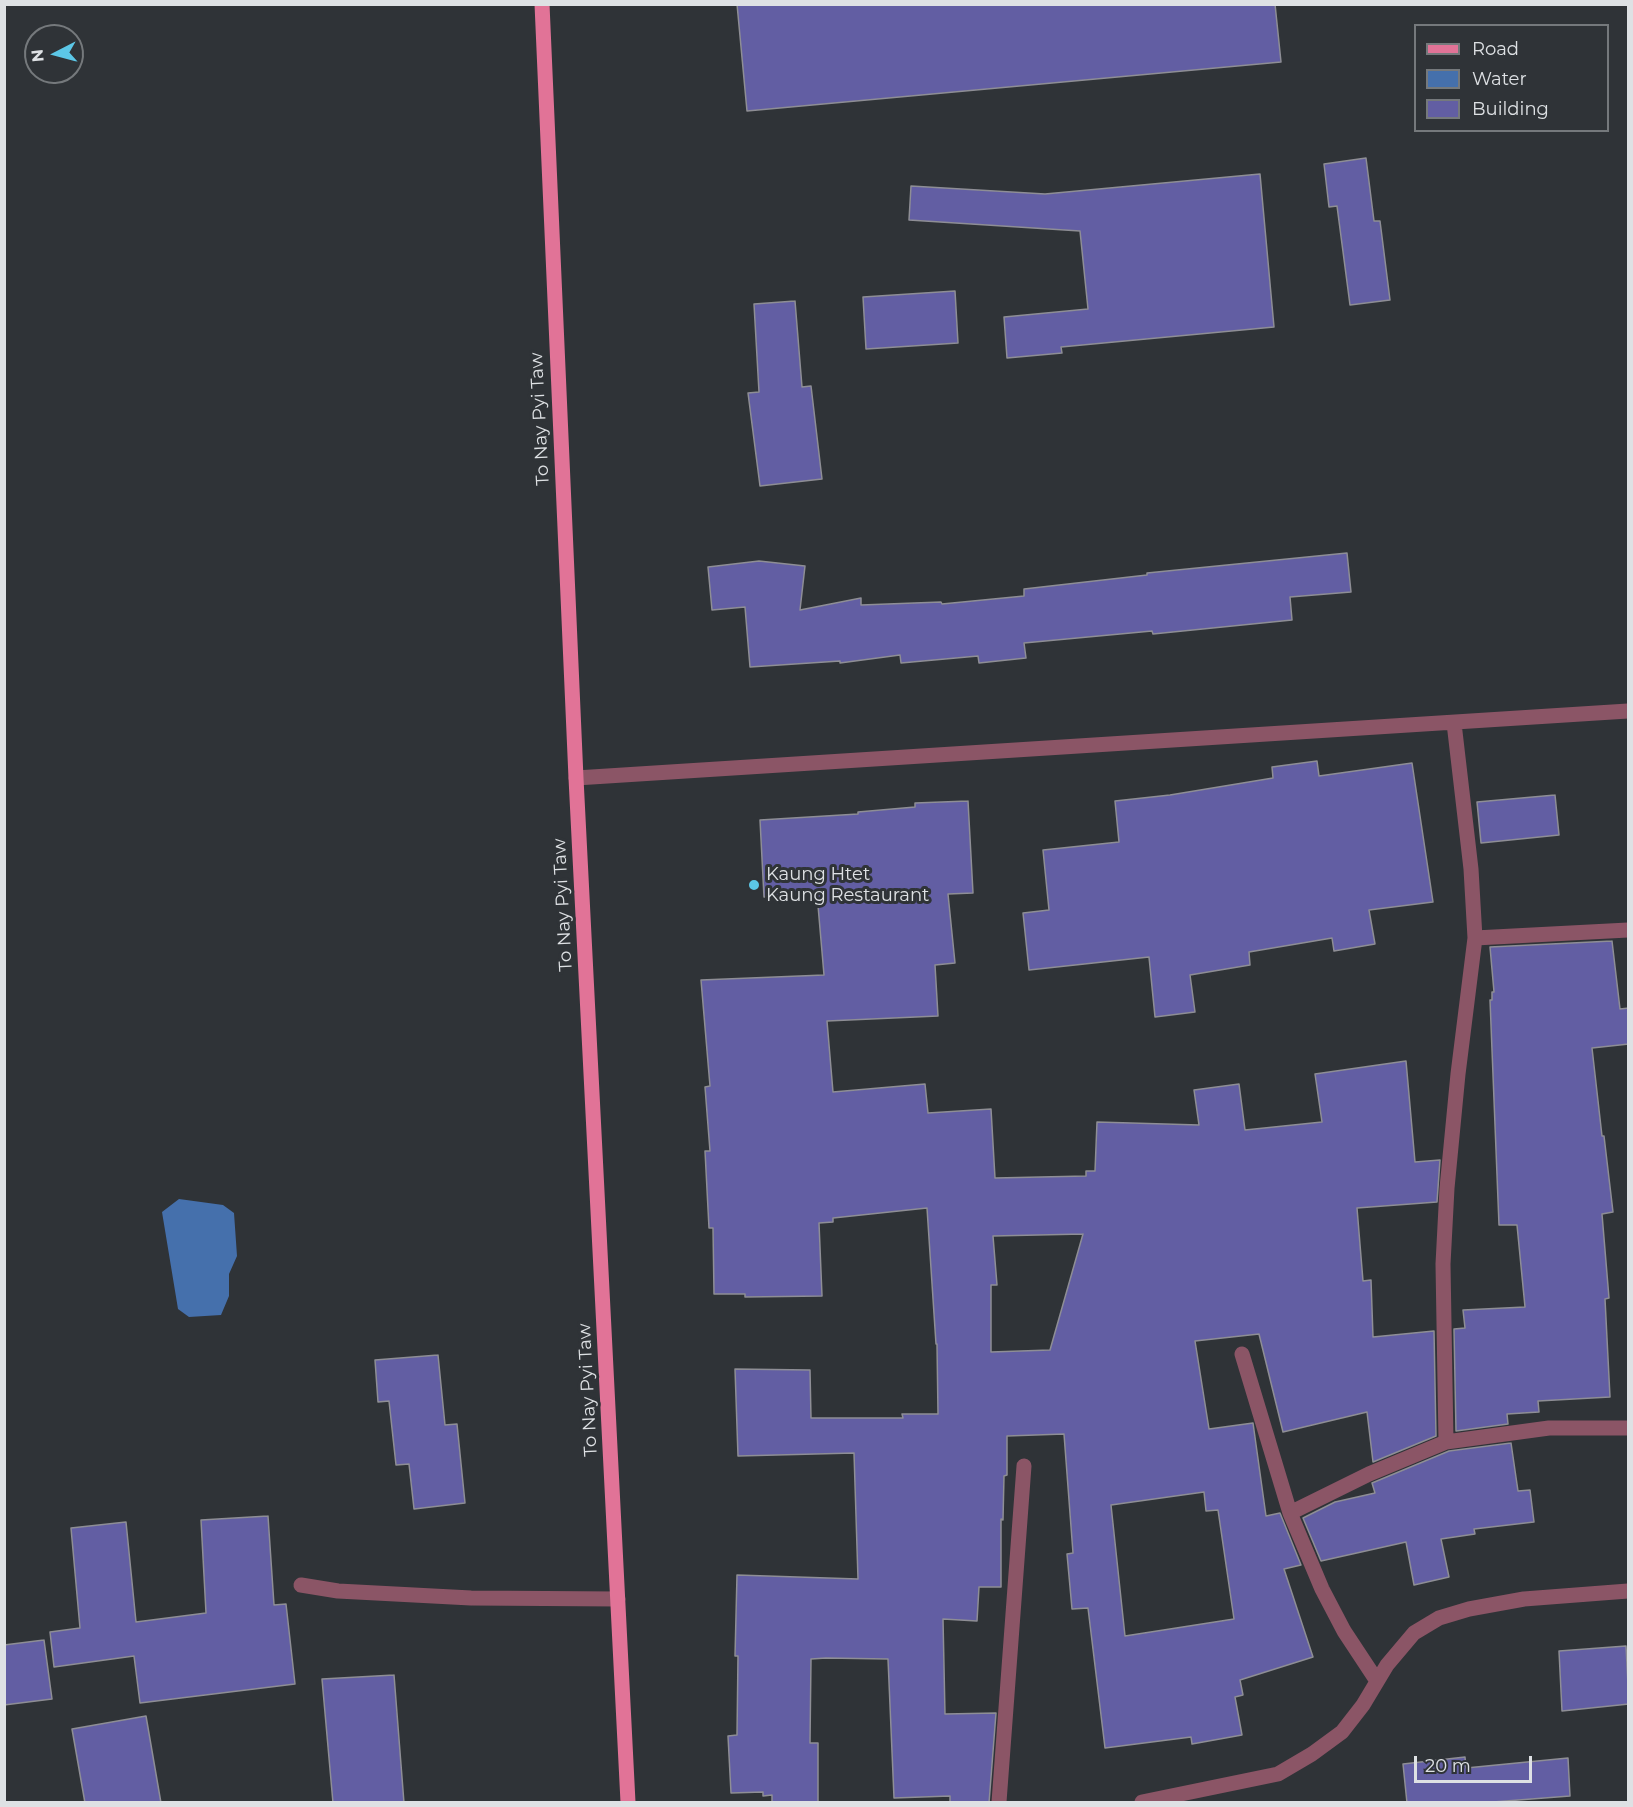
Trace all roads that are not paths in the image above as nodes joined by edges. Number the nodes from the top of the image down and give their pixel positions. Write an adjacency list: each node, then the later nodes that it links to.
1 (542, 4): 4 (main road, To Nay Pyi Taw)
2 (1629, 711): 3 (street)
3 (1454, 723): 4 (street); 6 (street)
4 (576, 778): 14 (main road, To Nay Pyi Taw)
5 (1629, 930): 6 (street)
6 (1475, 938): 9 (street)
7 (1242, 1354): 11 (street)
8 (1629, 1428): 9 (street)
9 (1446, 1443): 11 (street)
10 (1024, 1466): 17 (street)
11 (1290, 1513): 15 (street)
12 (301, 1585): 14 (street)
13 (1629, 1592): 15 (street)
14 (618, 1599): 16 (main road, To Nay Pyi Taw)
15 (1377, 1681): 18 (street)
16 (628, 1803)
17 (999, 1803)
18 (1142, 1803)

